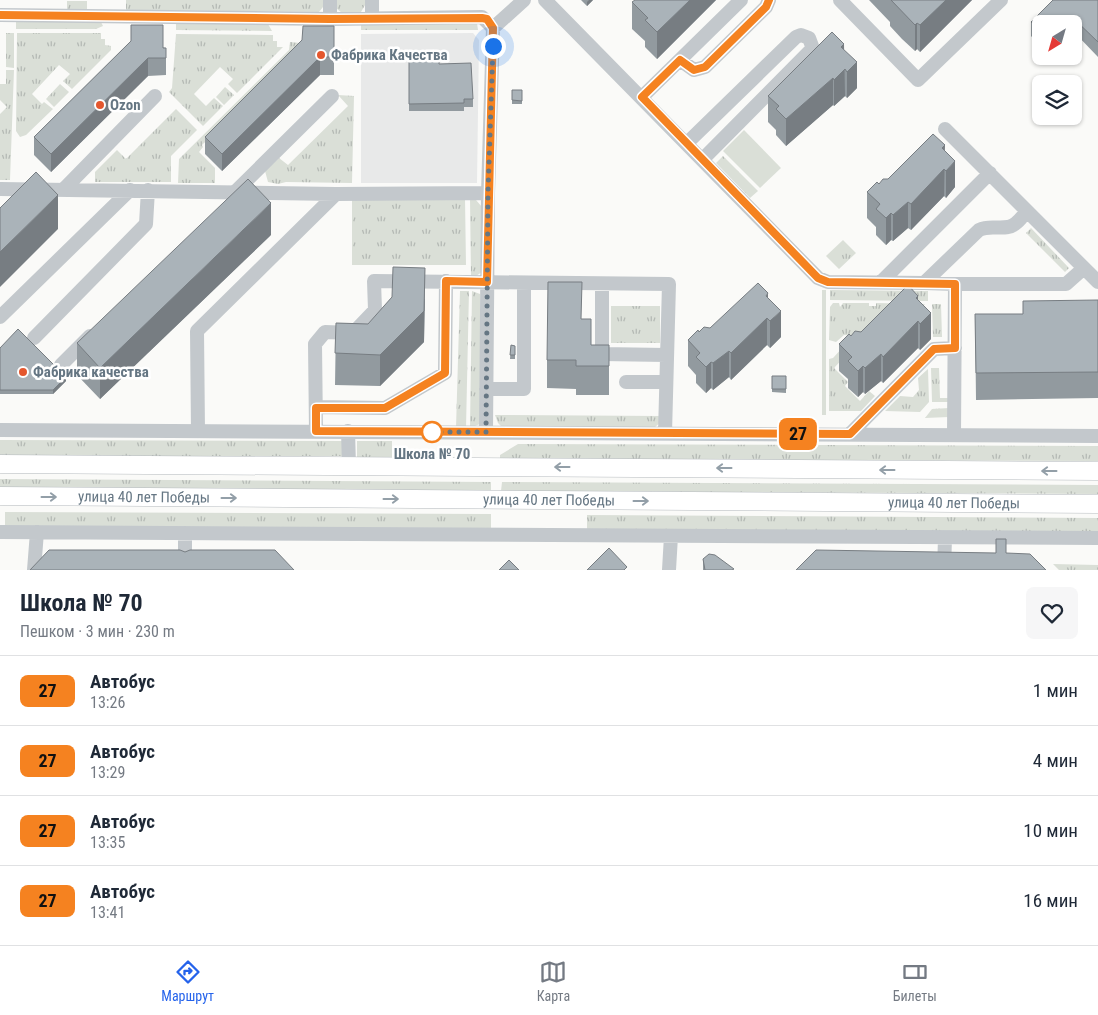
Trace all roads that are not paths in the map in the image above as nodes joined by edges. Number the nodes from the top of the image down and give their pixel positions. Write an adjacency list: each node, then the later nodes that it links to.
1 (330, 0): 11 (street)
2 (372, 0): 10 (street)
3 (524, 0): 12 (street)
4 (546, 0): 16 (street)
5 (741, 0): 13 (street)
6 (769, 0): 13 (street)
7 (840, 0): 8 (street)
8 (1001, 0)
9 (0, 15): 11 (street)
10 (372, 18): 11 (street); 12 (street)
11 (330, 19)
12 (493, 28): 27 (street)
13 (680, 60): 16 (street)
14 (156, 96): 23 (street)
15 (332, 96): 26 (street)
16 (642, 97): 18 (street)
17 (946, 129): 20 (street)
18 (686, 143): 19 (street); 19 (street)
19 (703, 159): 37 (street)
20 (990, 173): 31 (street); 37 (street)
21 (0, 189): 22 (street)
22 (21, 189): 23 (street); 29 (street)
23 (64, 189): 24 (street)
24 (130, 190): 25 (street); 41 (street)
25 (148, 190): 26 (street); 43 (street)
26 (235, 191): 28 (street); 30 (street)
27 (488, 193): 28 (street); 34 (street)
28 (336, 194): 52 (street)
29 (15, 205)
30 (221, 205)
31 (1027, 211): 32 (street); 38 (street)
32 (1084, 268): 35 (street); 40 (street)
33 (446, 281): 34 (street); 50 (street); 50 (street)
34 (487, 282): 36 (street); 49 (street)
35 (1098, 282)
36 (524, 283): 39 (street); 49 (street)
37 (880, 283): 38 (street)
38 (924, 283): 40 (street)
39 (602, 284): 45 (street); 45 (street)
40 (955, 284): 44 (street)
41 (0, 317)
42 (103, 323): 46 (street)
43 (34, 338)
44 (955, 348): 57 (street); 58 (street)
45 (666, 355): 48 (street)
46 (61, 365)
47 (626, 382): 48 (street)
48 (666, 382): 56 (street)
49 (486, 389): 55 (street)
50 (316, 408): 53 (street)
51 (0, 430): 52 (street)
52 (198, 431): 53 (street)
53 (316, 431): 54 (street)
54 (348, 431): 55 (street); 61 (street)
55 (486, 432): 56 (street)
56 (665, 433): 57 (street)
57 (850, 434): 58 (street)
58 (954, 435): 59 (street)
59 (1098, 436)
60 (0, 464): 61 (main road, улица 40 лет Победы)
61 (349, 466): 62 (main road, улица 40 лет Победы, one-way to 61)
62 (1098, 471)
63 (0, 496): 64 (main road, улица 40 лет Победы, one-way to 64)
64 (1098, 504)
65 (0, 532): 66 (street)
66 (37, 532): 67 (street); 71 (street)
67 (185, 533): 68 (street); 72 (street)
68 (671, 536): 69 (street); 73 (street)
69 (944, 538): 70 (street); 74 (street)
70 (1098, 538)
71 (34, 570)
72 (185, 570)
73 (669, 570)
74 (944, 570)

